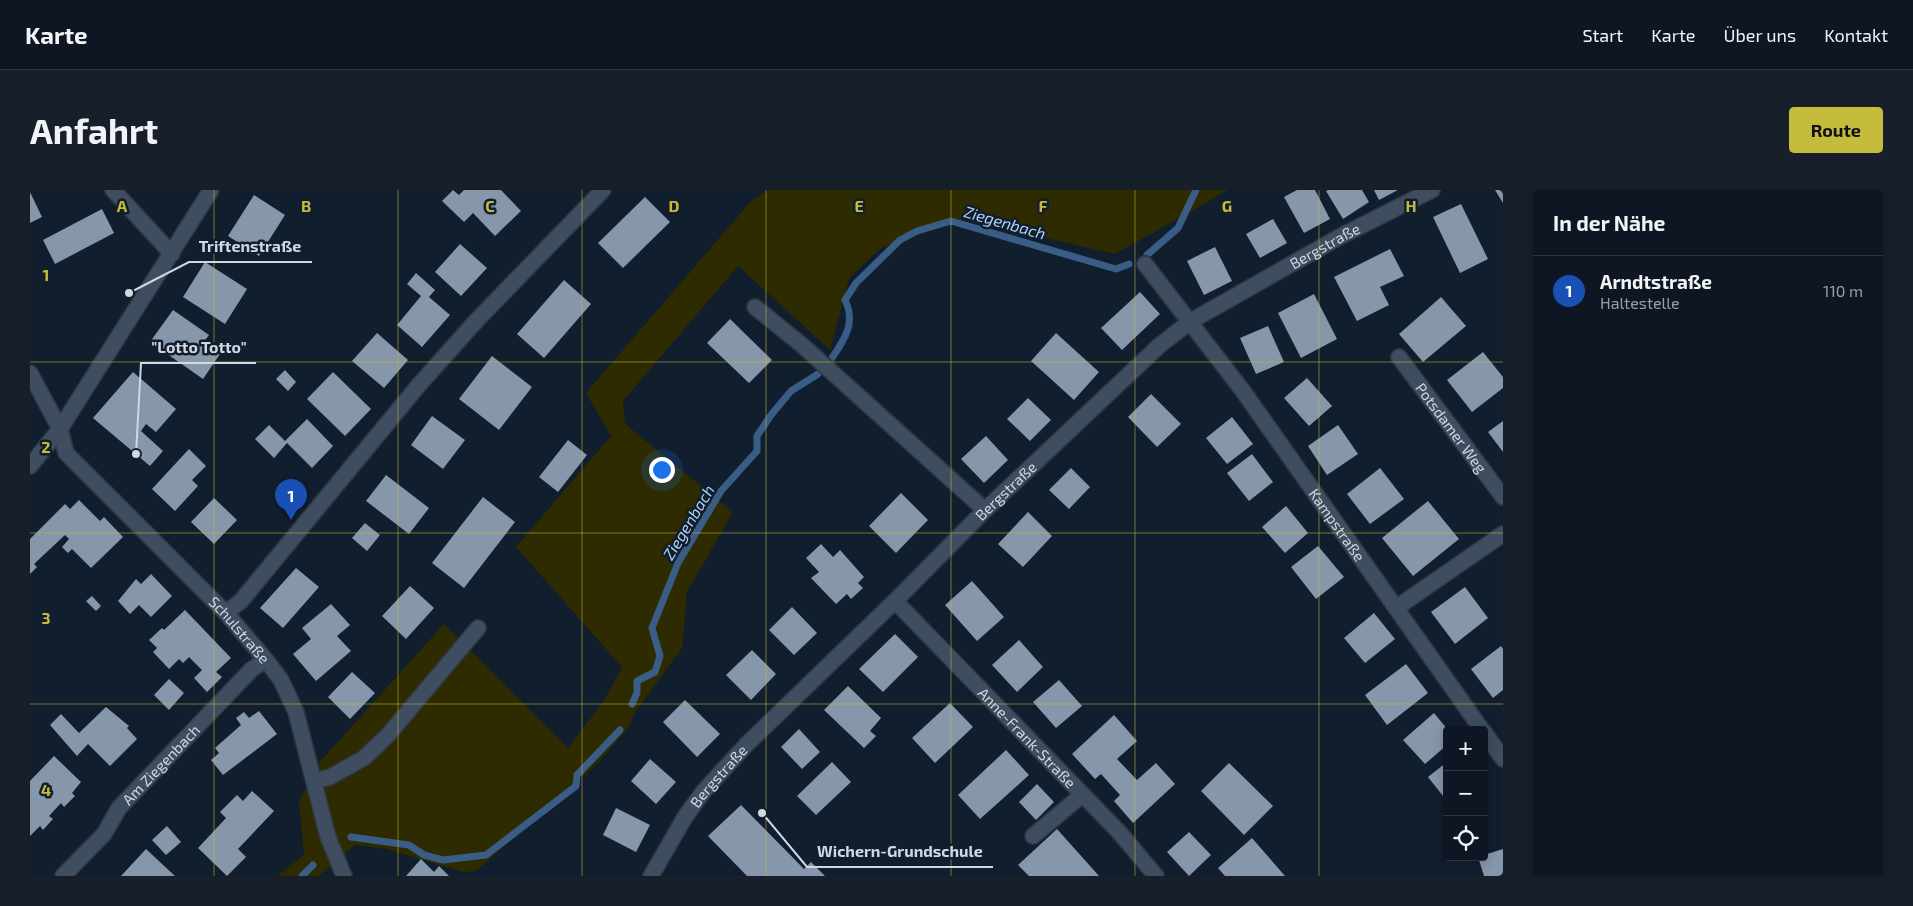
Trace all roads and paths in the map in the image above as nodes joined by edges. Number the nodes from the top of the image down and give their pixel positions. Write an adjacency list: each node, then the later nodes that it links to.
1 (113, 190): 5 (street)
2 (211, 190): 5 (street)
3 (603, 190): 18 (street)
4 (1432, 190): 8 (street, Bergstraße)
5 (172, 254): 11 (street)
6 (1145, 264): 8 (street, Kampstraße)
7 (755, 307): 14 (street)
8 (1191, 321): 14 (street, Bergstraße); 17 (street, Kampstraße)
9 (1399, 357): 13 (street, Potsdamer Weg)
10 (30, 373): 11 (street, Schulstraße)
11 (60, 429): 12 (street); 18 (street, Schulstraße)
12 (30, 466)
13 (1503, 497)
14 (984, 510): 16 (street, Bergstraße)
15 (1503, 534): 17 (street)
16 (895, 600): 25 (street, Anne-Frank-Straße); 29 (street, Bergstraße)
17 (1396, 608): 21 (street, Kampstraße)
18 (226, 613): 20 (street, Schulstraße)
19 (478, 628): 24 (street)
20 (266, 660): 24 (street, Schulstraße); 27 (street, Am Ziegenbach)
21 (1479, 726)
22 (1488, 738): 23 (street, Kampstraße)
23 (1503, 759)
24 (314, 781): 28 (street, Schulstraße)
25 (1082, 795): 26 (street); 30 (street, Anne-Frank-Straße)
26 (1033, 836)
27 (64, 876)
28 (344, 876)
29 (651, 876)
30 (1156, 876)

